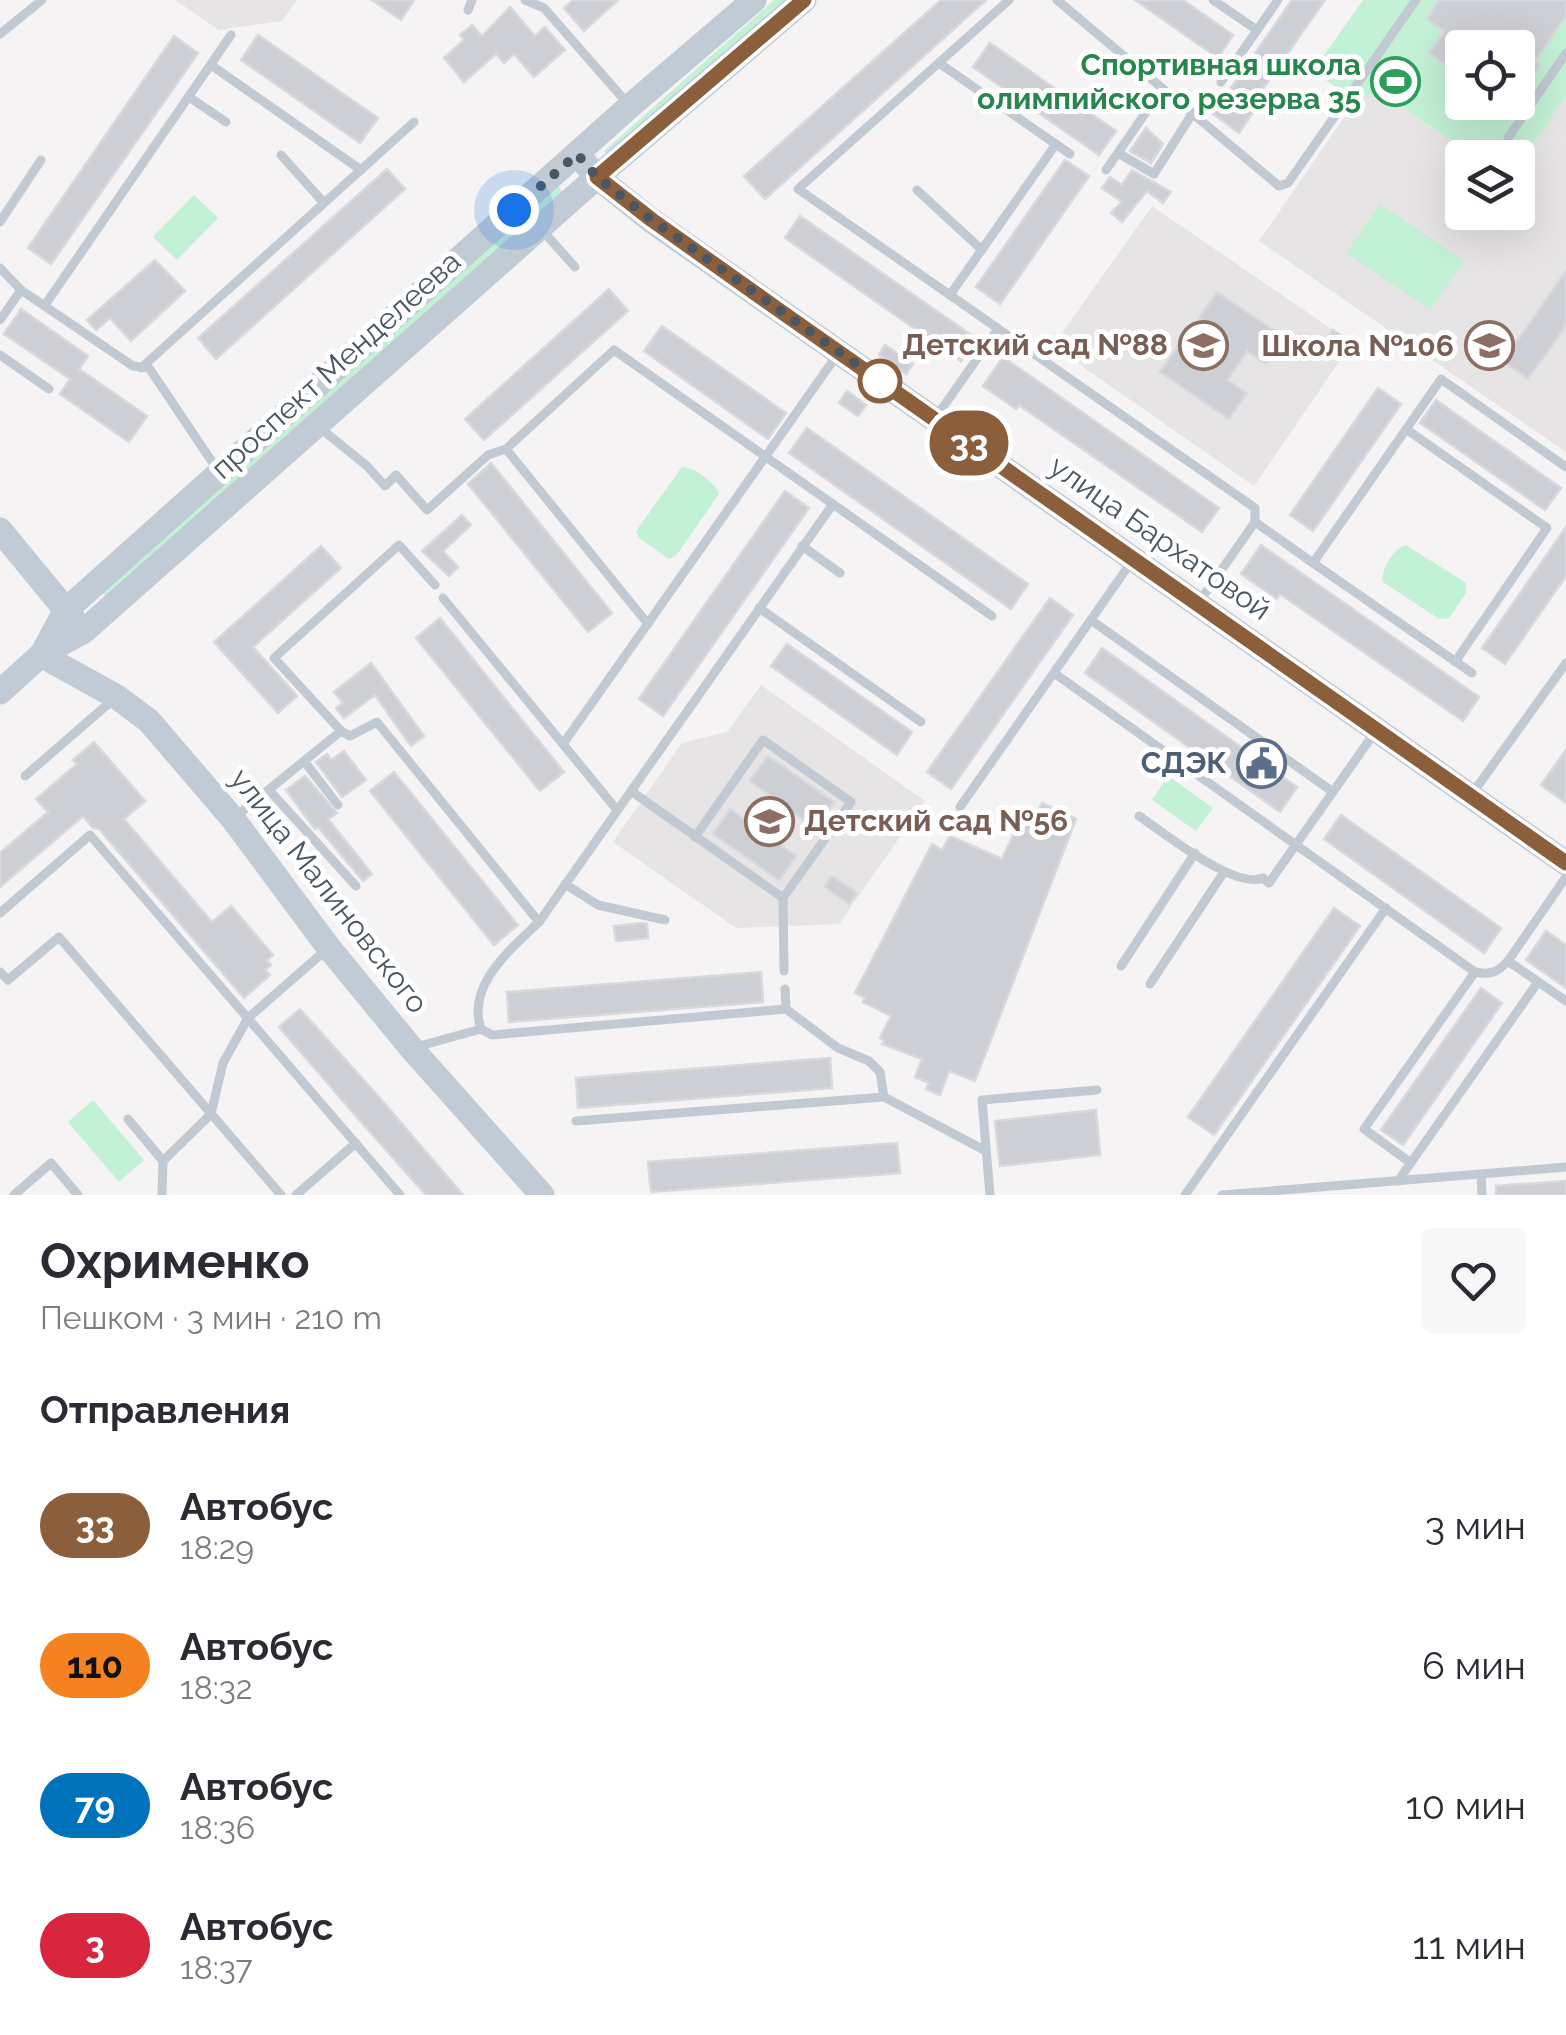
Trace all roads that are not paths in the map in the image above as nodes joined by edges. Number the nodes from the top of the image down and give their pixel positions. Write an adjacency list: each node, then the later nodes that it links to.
1 (42, 0): 13 (lane)
2 (525, 0): 11 (lane)
3 (552, 0): 11 (lane)
4 (754, 0): 21 (street, проспект Менделеева)
5 (804, 0): 34 (street, проспект Менделеева)
6 (1009, 0): 16 (lane)
7 (1057, 0): 19 (lane)
8 (1213, 0): 12 (lane)
9 (1278, 0): 12 (lane)
10 (1416, 0): 22 (lane)
11 (544, 8): 21 (lane)
12 (1257, 30): 18 (lane)
13 (0, 34)
14 (231, 36): 17 (lane)
15 (1566, 53): 25 (lane)
16 (939, 63): 26 (lane); 43 (lane)
17 (211, 65): 20 (lane); 32 (lane)
18 (1221, 82)
19 (1162, 89): 22 (lane); 27 (lane)
20 (188, 97): 23 (lane); 44 (lane)
21 (630, 106): 28 (street, проспект Менделеева)
22 (1192, 114): 27 (lane)
23 (226, 122)
24 (414, 122): 32 (lane)
25 (1508, 138)
26 (1056, 144): 29 (lane); 39 (lane)
27 (1118, 153): 33 (lane)
28 (577, 154): 34 (street, улица Бархатовой); 57 (street, проспект Менделеева)
29 (1070, 154)
30 (281, 155): 36 (lane)
31 (41, 160): 37 (lane)
32 (361, 170): 36 (lane)
33 (1106, 170)
34 (597, 177): 38 (street, проспект Менделеева); 47 (street, улица Бархатовой)
35 (917, 190): 39 (lane)
36 (324, 203): 49 (lane)
37 (0, 222)
38 (540, 228): 40 (lane); 52 (street, проспект Менделеева)
39 (982, 250): 43 (lane)
40 (575, 267)
41 (0, 268): 42 (lane)
42 (21, 290): 44 (lane); 45 (lane)
43 (950, 295): 46 (lane)
44 (44, 305): 49 (lane)
45 (0, 320)
46 (998, 328): 51 (lane); 59 (lane)
47 (839, 352): 51 (street, улица Бархатовой); 55 (lane)
48 (0, 355): 50 (lane)
49 (141, 368): 57 (lane)
50 (49, 389)
51 (934, 419): 62 (street, улица Бархатовой)
52 (318, 426): 54 (lane); 73 (street, проспект Менделеева)
53 (1406, 429): 56 (lane); 63 (lane); 75 (lane)
54 (506, 448): 55 (lane); 72 (lane)
55 (766, 457): 58 (lane); 72 (lane)
56 (1566, 467)
57 (220, 474): 69 (street, проспект Менделеева)
58 (832, 504): 61 (lane); 70 (lane)
59 (1255, 522): 63 (lane); 67 (lane)
60 (0, 530): 69 (street)
61 (802, 546): 64 (lane); 68 (lane)
62 (1134, 559): 67 (street, улица Бархатовой); 71 (lane)
63 (1313, 562): 75 (lane)
64 (840, 573)
65 (435, 586): 83 (lane)
66 (443, 598): 84 (lane)
67 (1198, 604): 82 (street, улица Бархатовой)
68 (759, 608): 81 (lane); 88 (lane)
69 (66, 610): 73 (street); 74 (street, проспект Менделеева)
70 (992, 616)
71 (1091, 620): 77 (lane); 89 (lane)
72 (648, 624): 84 (lane)
73 (84, 631): 74 (street, проспект Менделеева)
74 (42, 654): 79 (street, проспект Менделеева); 80 (street, улица Малиновского)
75 (1454, 662): 78 (lane)
76 (1566, 664): 90 (lane)
77 (1054, 673): 92 (lane); 97 (lane)
78 (1472, 673)
79 (0, 692)
80 (117, 696): 86 (lane); 95 (street, улица Малиновского)
81 (921, 722)
82 (1376, 730): 89 (lane); 90 (street, улица Бархатовой)
83 (340, 731): 85 (lane); 108 (lane)
84 (563, 744): 93 (lane)
85 (304, 761): 87 (lane); 91 (lane)
86 (24, 776)
87 (269, 790): 95 (lane); 103 (lane)
88 (631, 791): 93 (lane); 96 (lane)
89 (1333, 792): 97 (lane)
90 (1471, 796): 99 (street, улица Бархатовой)
91 (338, 805)
92 (960, 807)
93 (617, 810): 102 (lane)
94 (1139, 816): 98 (lane)
95 (233, 819): 109 (street, улица Малиновского)
96 (695, 836): 104 (lane); 104 (lane)
97 (1296, 845): 100 (lane); 105 (lane)
98 (1195, 853): 100 (lane); 111 (lane)
99 (1566, 863)
100 (1224, 872): 116 (lane)
101 (1566, 877): 110 (lane)
102 (565, 884): 107 (lane); 108 (lane)
103 (356, 886)
104 (783, 898): 112 (lane)
105 (1386, 908): 114 (lane); 143 (lane)
106 (0, 912): 120 (lane)
107 (665, 920)
108 (539, 922): 121 (lane)
109 (330, 948): 120 (lane); 122 (street, улица Малиновского)
110 (1508, 961): 114 (lane); 115 (lane)
111 (1120, 966)
112 (784, 971)
113 (0, 972): 125 (lane)
114 (1475, 972): 131 (lane)
115 (1538, 982): 118 (lane); 131 (lane)
116 (1150, 984)
117 (785, 989): 119 (lane)
118 (1566, 1001)
119 (786, 1009): 121 (lane); 124 (lane)
120 (248, 1018): 125 (lane); 128 (lane)
121 (480, 1029): 122 (lane)
122 (412, 1048): 141 (street, улица Малиновского)
123 (1097, 1090): 129 (lane)
124 (884, 1097): 127 (lane); 129 (lane)
125 (211, 1114): 130 (lane); 138 (lane)
126 (128, 1119): 130 (lane)
127 (576, 1121)
128 (356, 1143): 139 (lane); 140 (lane)
129 (986, 1151): 142 (lane)
130 (163, 1161): 137 (lane)
131 (1411, 1162): 134 (lane)
132 (1566, 1167): 133 (lane)
133 (1481, 1174): 134 (lane); 145 (lane)
134 (1398, 1181): 144 (lane)
135 (14, 1195): 136 (lane)
136 (78, 1195)
137 (162, 1195)
138 (281, 1195)
139 (296, 1195)
140 (400, 1195)
141 (542, 1195)
142 (990, 1195)
143 (1184, 1195)
144 (1222, 1195)
145 (1482, 1195)

